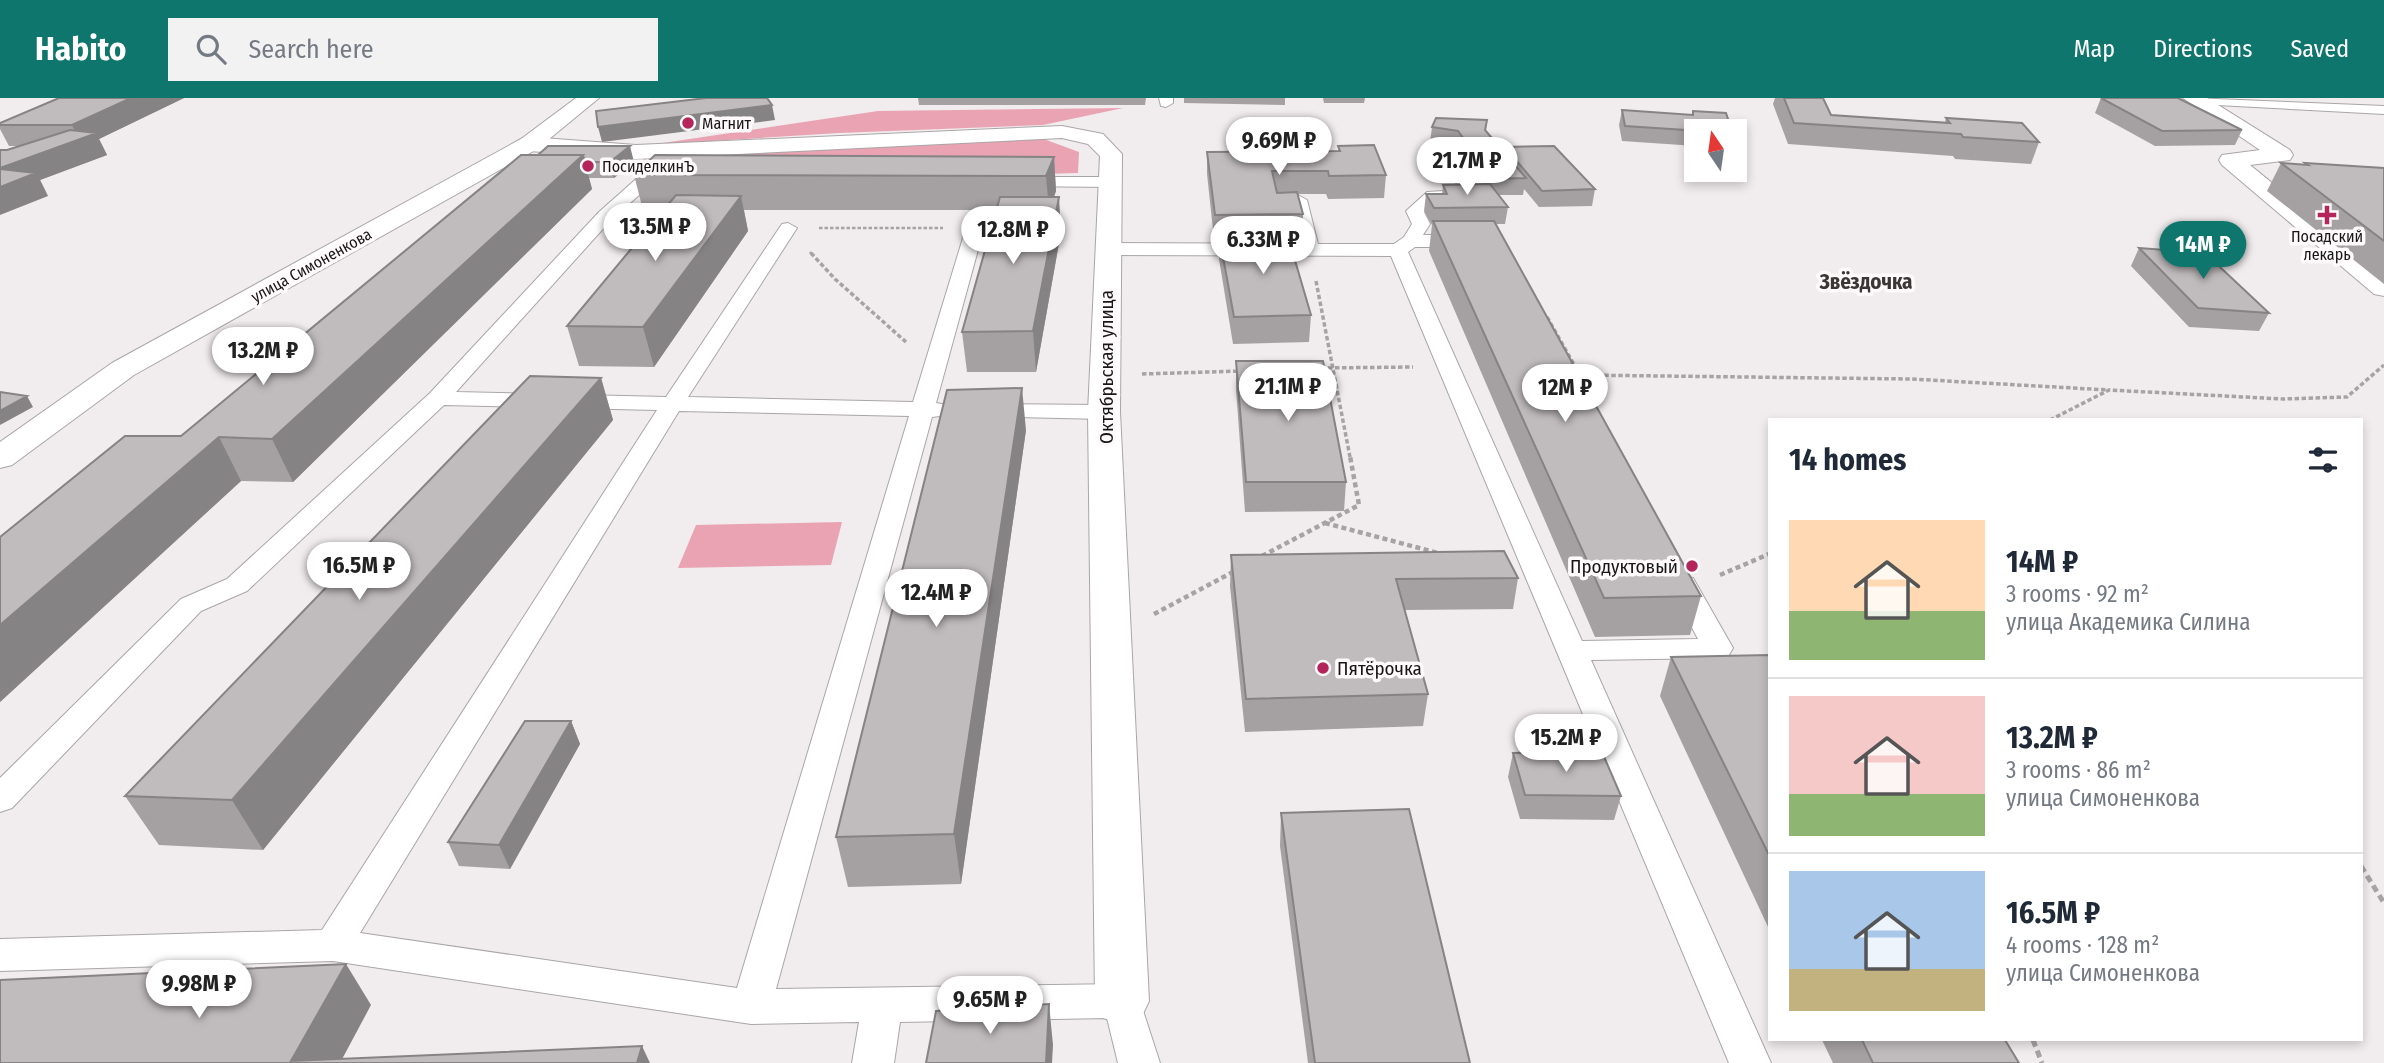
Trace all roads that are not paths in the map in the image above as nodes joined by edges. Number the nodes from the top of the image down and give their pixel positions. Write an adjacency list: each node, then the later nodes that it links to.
1 (589, 98): 4 (street, улица Симоненкова)
2 (2195, 99): 3 (lane); 18 (street)
3 (2384, 110)
4 (529, 144): 6 (street, Октябрьская улица); 23 (street, улица Симоненкова)
5 (1440, 146): 15 (lane)
6 (665, 151): 8 (street, Октябрьская улица); 9 (lane)
7 (1000, 182): 8 (lane)
8 (1110, 182): 16 (street, Октябрьская улица)
9 (641, 184): 10 (lane); 19 (lane)
10 (668, 184)
11 (1298, 200): 17 (lane)
12 (975, 228): 21 (lane)
13 (788, 229): 20 (lane)
14 (1490, 241): 15 (lane)
15 (1404, 245): 17 (lane); 25 (lane)
16 (1107, 249): 17 (lane); 22 (street, Октябрьская улица)
17 (1310, 249)
18 (2384, 288)
19 (438, 398): 20 (lane); 26 (lane)
20 (673, 404): 21 (lane); 27 (lane)
21 (921, 410): 22 (lane); 31 (lane)
22 (1104, 412): 29 (street, Октябрьская улица)
23 (0, 457)
24 (1683, 584): 25 (lane)
25 (1572, 651): 34 (lane)
26 (0, 799)
27 (333, 945): 28 (lane); 31 (lane)
28 (0, 956)
29 (1122, 1001): 30 (lane); 33 (lane)
30 (882, 1005): 31 (lane); 32 (lane)
31 (751, 1007)
32 (873, 1063)
33 (1139, 1063)
34 (1750, 1063)

